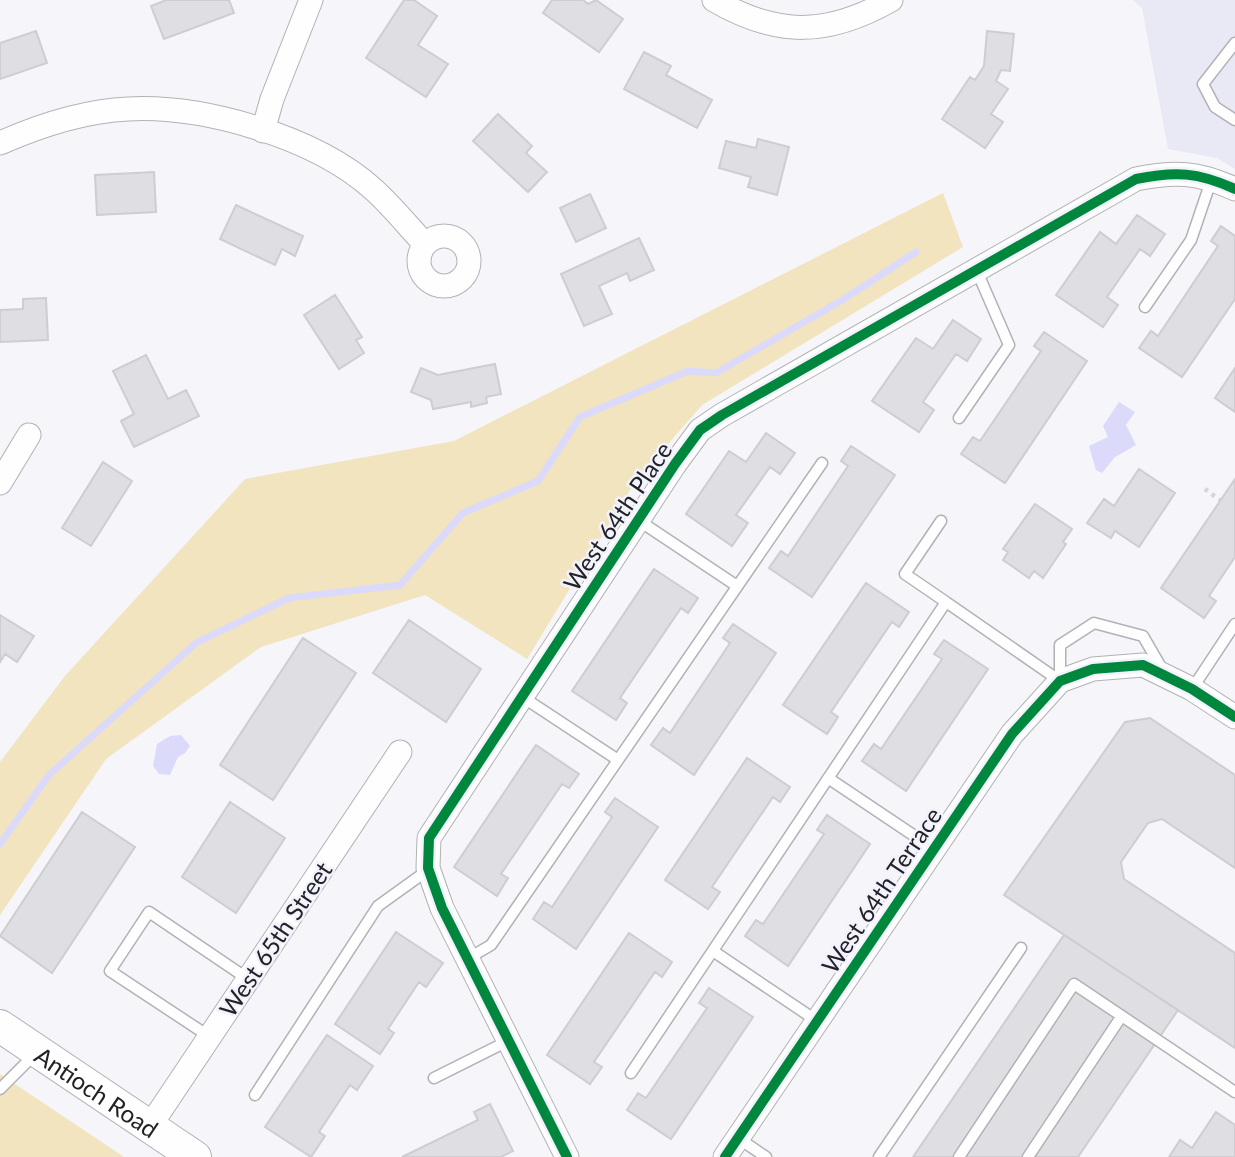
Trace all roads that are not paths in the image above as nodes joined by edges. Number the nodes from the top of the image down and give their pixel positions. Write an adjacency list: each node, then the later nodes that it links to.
1 (311, 0): 6 (street)
2 (714, 0): 3 (street)
3 (891, 0)
4 (1235, 43): 5 (lane)
5 (1235, 120)
6 (263, 131): 7 (street); 10 (street)
7 (0, 143)
8 (1212, 178): 9 (street, West 64th Place); 11 (street, West 64th Place); 12 (lane)
9 (1235, 189)
10 (424, 243)
11 (976, 269): 13 (lane); 17 (street, West 64th Place)
12 (1145, 307)
13 (959, 418)
14 (29, 435): 16 (street)
15 (822, 463): 19 (lane)
16 (0, 483)
17 (638, 520): 19 (lane); 25 (street, West 64th Place)
18 (941, 521): 20 (lane)
19 (737, 586): 28 (lane)
20 (946, 602): 23 (lane); 29 (lane)
21 (1235, 624): 24 (lane)
22 (1166, 676): 23 (street, West 64th Terrace); 23 (lane); 24 (street, West 64th Terrace)
23 (1060, 681): 30 (street, West 64th Terrace)
24 (1192, 689): 26 (street, West 64th Terrace)
25 (521, 696): 28 (lane); 31 (street, West 64th Place)
26 (1235, 717)
27 (400, 752): 35 (street, West 65th Street)
28 (618, 760): 34 (lane)
29 (828, 778): 30 (lane); 33 (lane)
30 (934, 849): 37 (street, West 64th Terrace)
31 (428, 870): 34 (street, West 64th Place); 46 (lane)
32 (1021, 948): 49 (lane)
33 (713, 951): 37 (lane); 42 (lane)
34 (467, 959): 40 (street, West 64th Place)
35 (248, 979): 39 (street, West 65th Street); 39 (lane)
36 (1121, 1017): 45 (lane); 54 (lane); 55 (lane)
37 (817, 1021): 48 (street, West 64th Terrace)
38 (0, 1026): 41 (main road, Antioch Road)
39 (210, 1037): 47 (street, West 65th Street)
40 (508, 1041): 43 (lane); 51 (street, West 64th Place)
41 (38, 1051): 44 (lane); 47 (main road, Antioch Road)
42 (631, 1073)
43 (434, 1078)
44 (0, 1089)
45 (1235, 1092)
46 (255, 1095)
47 (150, 1126): 50 (main road, Antioch Road)
48 (738, 1138): 52 (street, West 64th Terrace); 53 (lane)
49 (885, 1155)
50 (195, 1157)
51 (567, 1157)
52 (724, 1157)
53 (766, 1157)
54 (959, 1157)
55 (1028, 1157)

